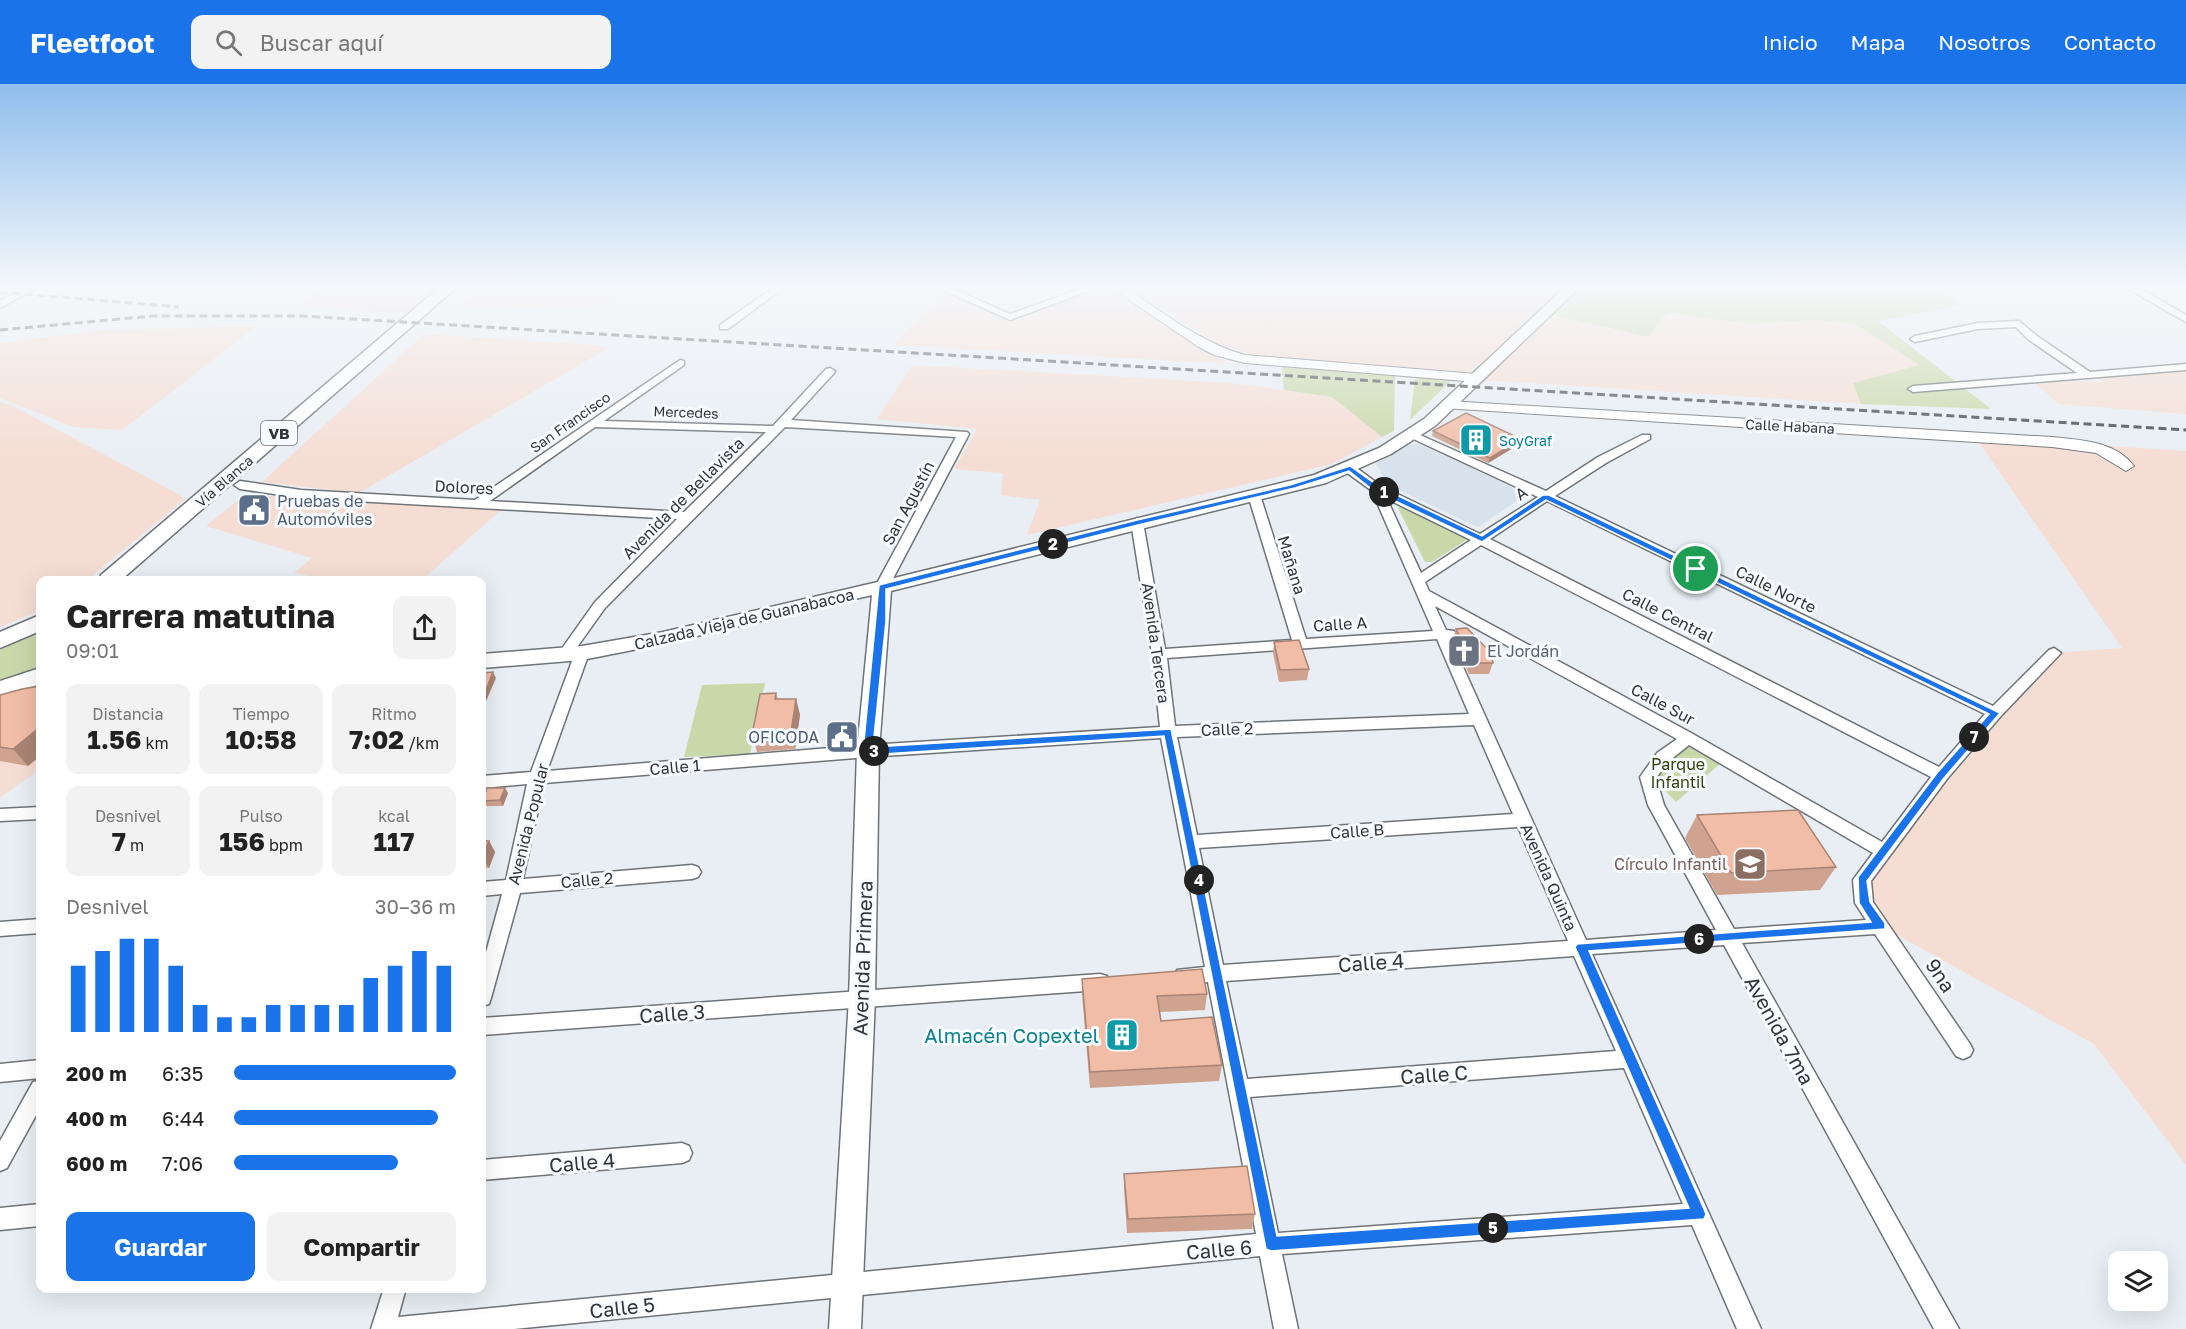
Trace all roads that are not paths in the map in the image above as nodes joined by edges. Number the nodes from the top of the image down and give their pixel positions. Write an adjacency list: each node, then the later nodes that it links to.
1 (382, 345): 28 (main road, Vía Blanca / VB)
2 (398, 345): 20 (main road, Vía Blanca / VB)
3 (1206, 345): 10 (street)
4 (1511, 345): 10 (main road, Calzada Vieja de Guanabacoa)
5 (2044, 345): 9 (street)
6 (680, 363): 13 (street, San Francisco)
7 (2186, 367): 9 (street)
8 (830, 371): 14 (street, Avenida de Bellavista)
9 (2088, 375): 11 (street)
10 (1477, 378): 12 (main road, Calzada Vieja de Guanabacoa)
11 (1913, 389)
12 (1448, 405): 16 (main road, Calzada Vieja de Guanabacoa); 18 (street, Calle Habana)
13 (594, 424): 14 (street, Mercedes); 24 (street, San Francisco)
14 (779, 426): 15 (street, Mercedes); 25 (street, Avenida de Bellavista)
15 (963, 434): 30 (street, San Agustín)
16 (1412, 434): 19 (main road, Calzada Vieja de Guanabacoa); 23 (street, Calle Norte)
17 (1646, 437): 23 (street, A)
18 (2126, 466)
19 (1350, 469): 21 (street, Avenida Quinta); 22 (main road, Calzada Vieja de Guanabacoa)
20 (240, 485): 24 (street, Dolores); 29 (main road, Vía Blanca / VB)
21 (1377, 489): 27 (street, Calle Central); 31 (street, Avenida Quinta)
22 (1254, 495): 26 (main road, Calzada Vieja de Guanabacoa); 36 (street, Mañana)
23 (1546, 496): 27 (street, A); 44 (street, Calle Norte)
24 (476, 505): 25 (street, Dolores)
25 (687, 516): 37 (street, Avenida de Bellavista)
26 (1137, 522): 30 (main road, Calzada Vieja de Guanabacoa); 39 (street, Avenida Tercera)
27 (1482, 540): 31 (street, A); 49 (street, Calle Central)
28 (114, 576)
29 (135, 576)
30 (882, 587): 37 (main road, Calzada Vieja de Guanabacoa); 48 (main road, Avenida Primera)
31 (1420, 587): 33 (street, Calle Sur); 34 (street, Avenida Quinta)
32 (36, 624): 35 (main road)
33 (1487, 629): 34 (street, Calle A); 47 (street, Calle Sur)
34 (1442, 635): 36 (street, Calle A); 45 (street, Avenida Quinta)
35 (0, 640)
36 (1300, 644): 39 (street, Calle A)
37 (574, 653): 40 (main road, Calzada Vieja de Guanabacoa); 50 (street, Avenida Popular)
38 (2054, 653): 44 (street, 9na)
39 (1159, 654): 46 (street, Avenida Tercera)
40 (486, 661)
41 (36, 677): 43 (main road)
42 (36, 685): 43 (main road)
43 (5, 689)
44 (1995, 713): 49 (street, 9na)
45 (1479, 719): 46 (street, Calle 2); 54 (street, Avenida Quinta)
46 (1168, 732): 48 (street, Calle 2); 55 (street, Avenida Tercera)
47 (1688, 738): 56 (street, Calle Sur); 63 (street, Avenida 7ma)
48 (868, 751): 50 (street, Calle 1); 69 (main road, Avenida Primera)
49 (1941, 776): 56 (street, 9na)
50 (537, 777): 51 (street, Calle 1); 58 (street, Avenida Popular)
51 (486, 782)
52 (36, 813): 53 (street)
53 (0, 815)
54 (1523, 820): 55 (street, Calle B); 64 (street, Avenida Quinta)
55 (1191, 842): 65 (street, Avenida Tercera)
56 (1884, 851): 61 (street, 9na)
57 (692, 872): 58 (street, Calle 2)
58 (513, 887): 59 (street, Calle 2); 68 (street, Avenida Popular)
59 (486, 889)
60 (36, 926): 62 (street)
61 (1881, 926): 63 (street, Calle 4); 71 (street, 9na)
62 (0, 929)
63 (1729, 938): 64 (street, Calle 4); 91 (street, Avenida 7ma)
64 (1581, 947): 65 (street, Calle 4); 72 (street, Avenida Quinta)
65 (1217, 974): 66 (street, Calle 4); 75 (street, Avenida Tercera)
66 (1170, 977)
67 (1122, 980): 69 (street)
68 (486, 984)
69 (862, 998): 70 (street, Calle 3); 84 (main road, Avenida Primera)
70 (486, 1027)
71 (1963, 1050)
72 (1630, 1059): 75 (street, Calle C); 80 (street, Avenida Quinta)
73 (36, 1069): 74 (street)
74 (0, 1072)
75 (1239, 1089): 83 (street, Avenida Tercera)
76 (36, 1096): 78 (street)
77 (682, 1153): 79 (street, Calle 4)
78 (0, 1161)
79 (486, 1170)
80 (1699, 1214): 83 (street, Calle 6); 90 (street, Avenida Quinta)
81 (36, 1215): 82 (street)
82 (0, 1219)
83 (1271, 1244): 84 (street, Calle 6); 89 (street, Avenida Tercera)
84 (847, 1285): 87 (street, Calle 5); 88 (main road, Avenida Primera)
85 (394, 1293): 86 (street)
86 (383, 1329)
87 (396, 1329)
88 (845, 1329)
89 (1286, 1329)
90 (1749, 1329)
91 (1947, 1329)

